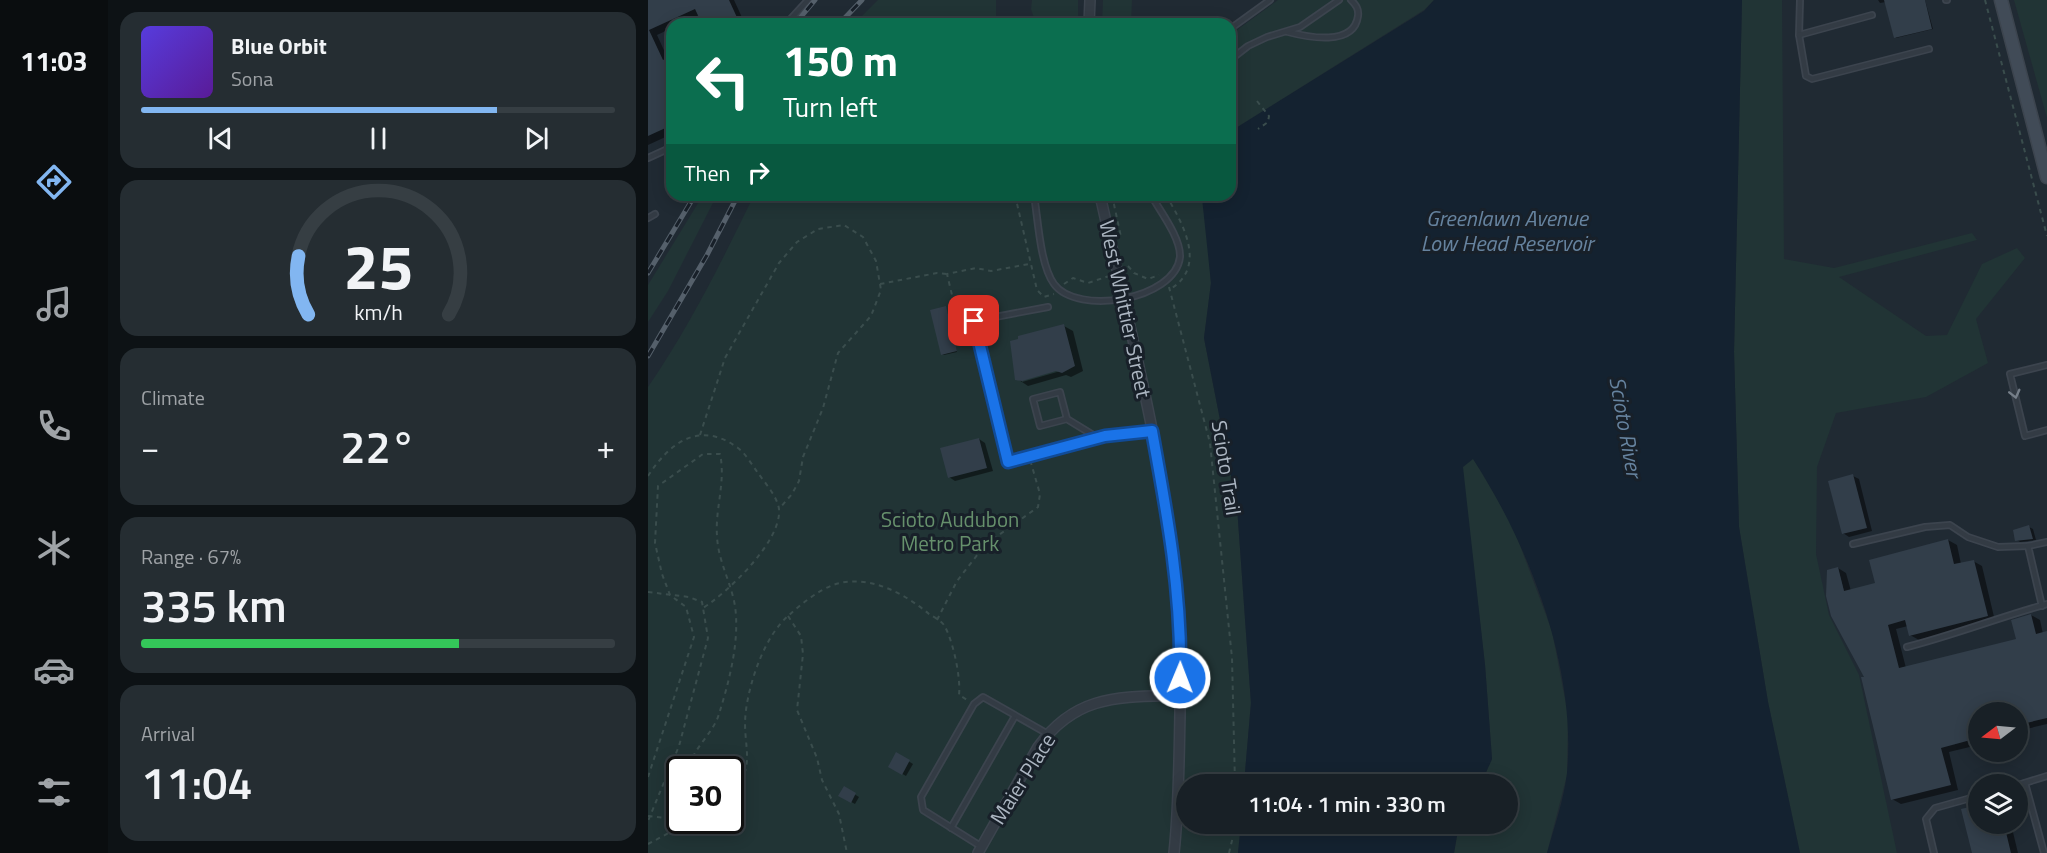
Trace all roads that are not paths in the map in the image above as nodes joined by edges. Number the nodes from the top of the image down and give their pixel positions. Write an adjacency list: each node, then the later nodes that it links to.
1 (808, 0): 9 (lane)
2 (1089, 0): 10 (street)
3 (1270, 0): 11 (lane)
4 (1339, 0): 12 (lane)
5 (1351, 0): 12 (lane)
6 (1800, 0): 13 (lane)
7 (2001, 0): 18 (main road)
8 (1872, 15): 13 (lane)
9 (792, 18)
10 (1089, 18)
11 (1236, 25)
12 (1288, 32): 15 (lane)
13 (1799, 35): 14 (lane)
14 (1929, 49)
15 (1236, 55)
16 (666, 150): 17 (lane)
17 (648, 158)
18 (2047, 177)
19 (1035, 201): 24 (lane)
20 (1101, 201): 24 (street, West Whittier Street)
21 (1154, 201): 24 (lane)
22 (655, 214): 23 (lane)
23 (648, 218)
24 (1123, 300): 29 (street, West Whittier Street)
25 (1048, 307): 30 (lane)
26 (2047, 365): 28 (lane, one-way to 28)
27 (1067, 419): 27 (lane); 30 (lane)
28 (2047, 430)
29 (1152, 431): 30 (lane); 36 (street, West Whittier Street)
30 (1098, 438)
31 (2047, 542): 33 (lane)
32 (1853, 544): 33 (lane)
33 (2028, 546): 34 (lane)
34 (2045, 605): 35 (lane)
35 (1907, 647)
36 (1180, 695): 38 (street, Maier Place); 45 (street, West Whittier Street)
37 (1015, 716): 38 (lane); 43 (lane); 43 (lane)
38 (1048, 734): 44 (street, Maier Place)
39 (2047, 776): 40 (lane)
40 (2028, 782)
41 (2028, 794): 47 (lane)
42 (1968, 799): 46 (lane)
43 (951, 828): 44 (lane)
44 (980, 850)
45 (1174, 853)
46 (1934, 853)
47 (2044, 853)

